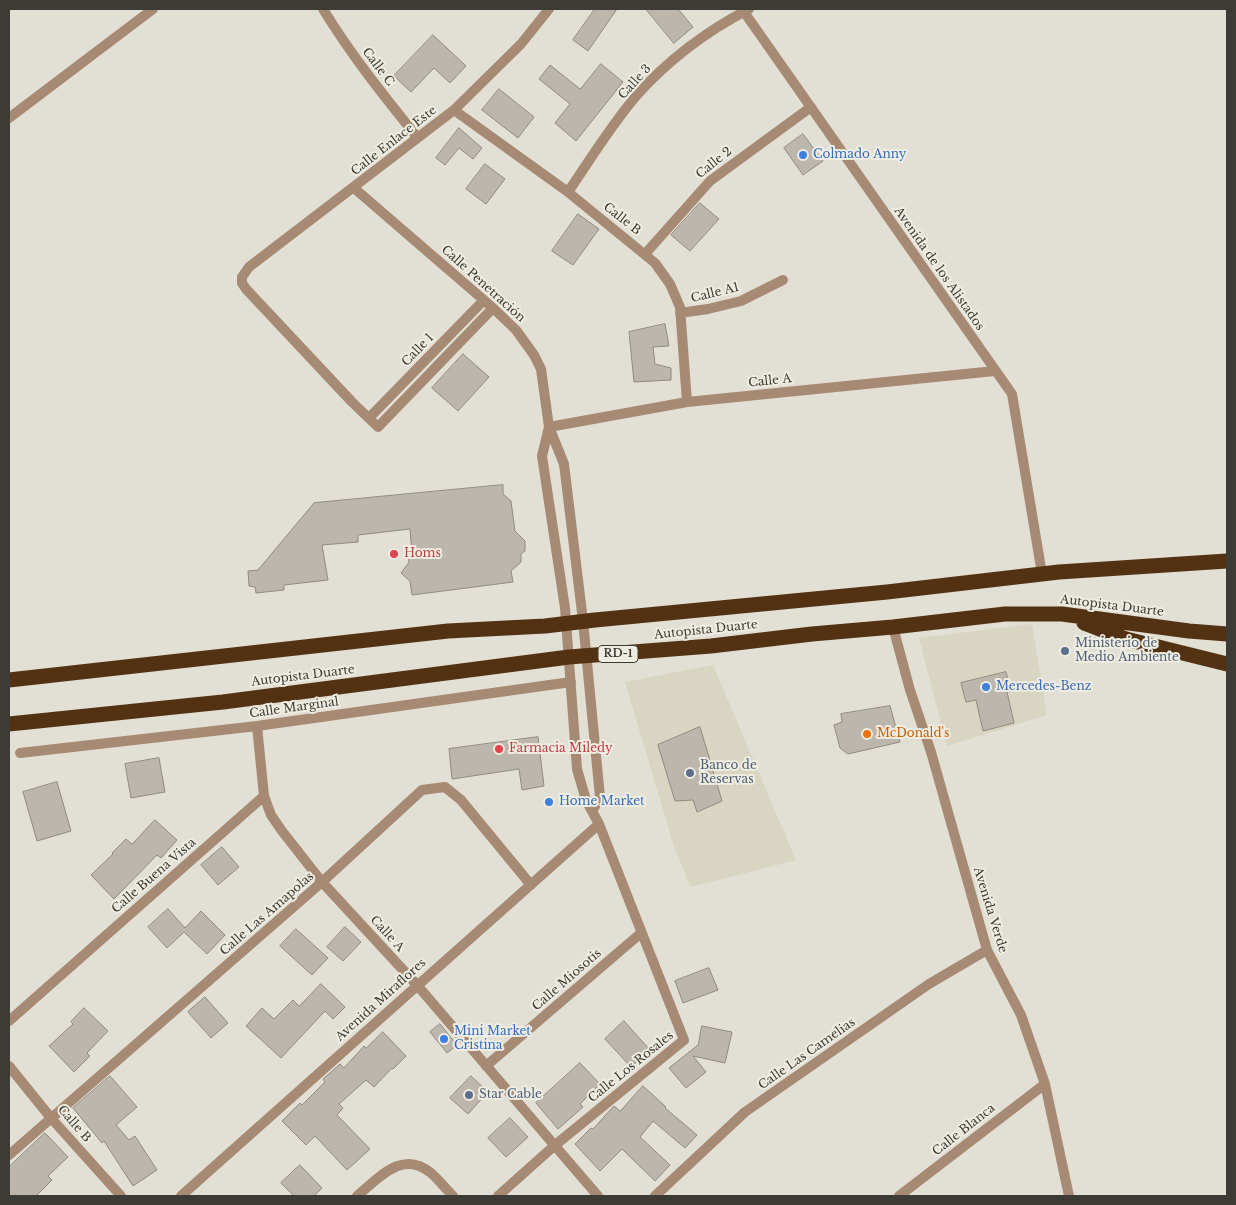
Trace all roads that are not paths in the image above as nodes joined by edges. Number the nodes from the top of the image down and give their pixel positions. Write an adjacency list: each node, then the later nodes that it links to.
1 (154, 9): 7 (street)
2 (323, 9): 8 (street, Calle C)
3 (549, 9): 6 (street, Calle Enlace Este)
4 (745, 10): 5 (street, Avenida de los Alistados); 10 (street, Calle 3)
5 (811, 107): 11 (street, Calle 2); 16 (street, Avenida de los Alistados)
6 (454, 110): 8 (street, Calle Enlace Este); 10 (street, Calle B)
7 (9, 118)
8 (417, 137): 9 (street, Calle Enlace Este)
9 (354, 188): 13 (street, Calle Penetración); 18 (street, Calle Enlace Este)
10 (568, 192): 11 (street, Calle B)
11 (646, 254): 15 (street, Calle B)
12 (783, 280): 15 (street, Calle A1)
13 (484, 300): 14 (street, Calle Penetración); 18 (street, Calle 1)
14 (493, 308): 18 (street); 19 (street, Calle Penetración)
15 (680, 313): 17 (street, Calle B)
16 (995, 372): 17 (street, Calle A); 21 (street, Avenida de los Alistados)
17 (687, 402): 19 (street, Calle A)
18 (369, 418)
19 (549, 427): 23 (street, Calle Penetración); 24 (street, Calle Penetración)
20 (1227, 561): 21 (highway, Autopista Duarte)
21 (1042, 574): 23 (highway, Autopista Duarte)
22 (1062, 614): 25 (highway, Autopista Duarte / RD-1); 26 (highway, Autopista Duarte / RD-1); 29 (highway)
23 (583, 621): 24 (highway, Autopista Duarte); 28 (street, Calle Penetración)
24 (566, 623): 27 (street, Calle Penetración); 30 (highway, Autopista Duarte)
25 (893, 627): 28 (highway, Autopista Duarte / RD-1); 41 (street, Avenida Verde)
26 (1227, 634)
27 (569, 657): 28 (highway, Autopista Duarte / RD-1); 31 (street, Calle Los Rosales); 32 (highway, Autopista Duarte / RD-1)
28 (586, 657): 36 (street)
29 (1227, 664)
30 (9, 680)
31 (571, 682): 33 (street, Calle Marginal); 36 (street, Calle Los Rosales)
32 (9, 724)
33 (257, 726): 34 (street, Calle Marginal); 35 (street)
34 (20, 754)
35 (264, 796): 38 (street, Calle A); 43 (street, Calle Buena Vista)
36 (592, 810): 37 (street, Calle Los Rosales)
37 (599, 824): 39 (street, Avenida Miraflores); 40 (street, Calle Los Rosales)
38 (322, 882): 39 (street, Calle Las Amapolas); 42 (street, Calle A); 47 (street, Calle Las Amapolas)
39 (531, 885): 42 (street, Avenida Miraflores)
40 (641, 933): 45 (street, Calle Miosotis); 48 (street, Calle Los Rosales)
41 (987, 950): 46 (street, Avenida Verde); 56 (street, Calle Las Camelias)
42 (417, 985): 45 (street, Calle A); 51 (street, Avenida Miraflores)
43 (9, 1021)
44 (9, 1066): 47 (street, Calle B)
45 (486, 1066): 48 (street, Calle A)
46 (1045, 1084): 57 (street, Calle Blanca); 58 (street, Avenida Verde)
47 (51, 1118): 49 (street, Calle Las Amapolas); 50 (street, Calle B)
48 (554, 1146): 54 (street, Calle Los Rosales); 55 (street, Calle A)
49 (9, 1155)
50 (121, 1196)
51 (181, 1196)
52 (358, 1196): 53 (street)
53 (453, 1196)
54 (498, 1196)
55 (598, 1196)
56 (655, 1196)
57 (899, 1196)
58 (1069, 1196)

